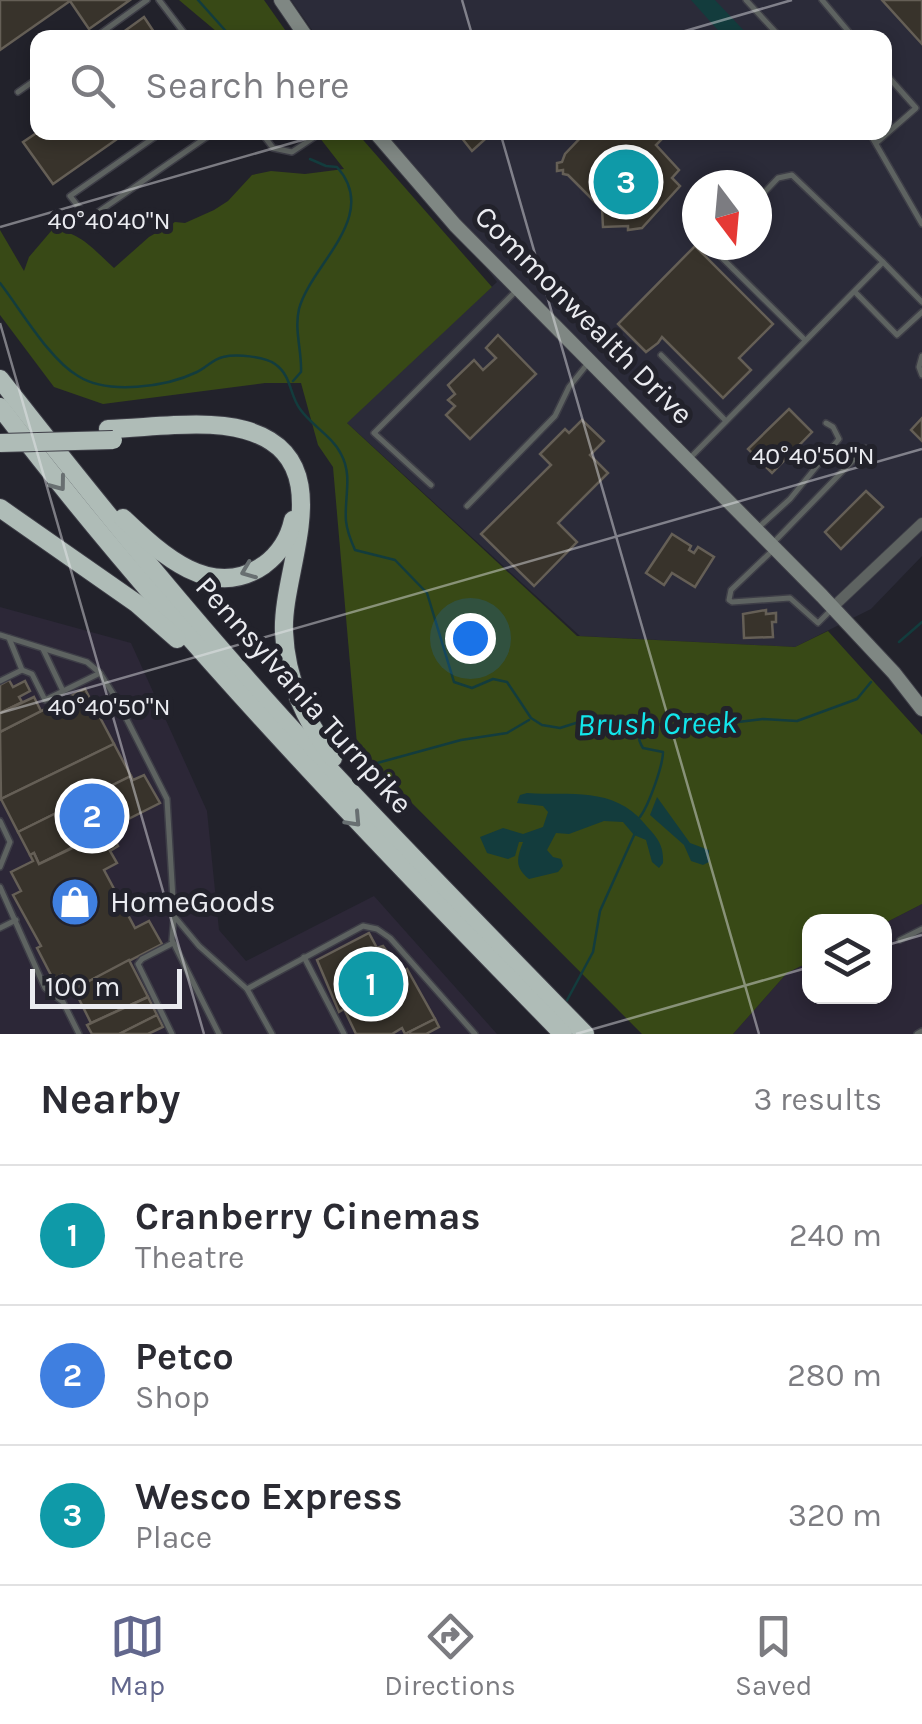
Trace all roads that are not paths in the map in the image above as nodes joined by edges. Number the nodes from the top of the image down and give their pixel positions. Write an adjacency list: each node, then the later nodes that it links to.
1 (147, 0): 6 (lane)
2 (160, 0): 7 (lane)
3 (281, 0): 8 (street)
4 (746, 0): 9 (lane)
5 (822, 0): 10 (lane)
6 (105, 30)
7 (182, 30)
8 (302, 30)
9 (774, 30)
10 (847, 30)
11 (892, 81): 14 (lane)
12 (30, 84): 13 (lane)
13 (18, 92)
14 (916, 108): 15 (lane); 16 (lane)
15 (922, 114)
16 (892, 129)
17 (150, 140): 18 (lane)
18 (203, 140)
19 (267, 140): 20 (lane)
20 (310, 140)
21 (382, 140): 29 (street, Commonwealth Drive)
22 (874, 140): 24 (lane)
23 (879, 140): 24 (lane)
24 (876, 143): 26 (lane)
25 (772, 184): 28 (lane)
26 (922, 224)
27 (724, 260): 33 (lane)
28 (883, 262): 30 (lane); 31 (lane)
29 (519, 288): 36 (street, Commonwealth Drive); 48 (lane)
30 (855, 292): 32 (lane); 33 (lane)
31 (922, 302)
32 (922, 312)
33 (805, 340): 40 (lane)
34 (662, 355): 40 (lane)
35 (922, 356): 37 (lane)
36 (591, 360): 47 (street, Commonwealth Drive); 49 (lane)
37 (922, 375)
38 (0, 378): 44 (highway, Pennsylvania Turnpike)
39 (0, 407): 63 (highway, Pennsylvania Turnpike, one-way to 63)
40 (726, 421): 47 (lane)
41 (826, 422): 52 (lane)
42 (0, 432): 43 (highway)
43 (110, 435): 44 (highway, one-way to 44); 45 (highway, bridge); 64 (highway)
44 (45, 436): 64 (highway, Pennsylvania Turnpike)
45 (0, 443)
46 (865, 448): 53 (lane)
47 (688, 459): 52 (street, Commonwealth Drive)
48 (431, 485)
49 (467, 506)
50 (2, 511): 63 (highway)
51 (922, 523): 54 (street)
52 (756, 528): 53 (street, Commonwealth Drive)
53 (774, 546): 54 (street, Commonwealth Drive); 54 (lane)
54 (833, 608): 62 (street, Commonwealth Drive)
55 (0, 636): 56 (lane)
56 (9, 638): 57 (lane); 58 (lane)
57 (42, 646): 59 (lane); 61 (lane)
58 (22, 670): 60 (lane); 61 (lane)
59 (100, 673): 61 (lane); 68 (lane)
60 (0, 681)
61 (64, 691)
62 (922, 709)
63 (265, 722): 82 (highway, Pennsylvania Turnpike, one-way to 82)
64 (373, 813): 83 (highway, Pennsylvania Turnpike)
65 (0, 821): 66 (lane)
66 (0, 867)
67 (0, 888): 69 (lane)
68 (174, 916): 73 (lane); 75 (lane)
69 (16, 920): 70 (lane); 76 (lane)
70 (0, 928)
71 (922, 929): 72 (lane)
72 (900, 940)
73 (173, 943): 77 (lane); 78 (lane)
74 (304, 958): 75 (lane); 80 (lane); 81 (lane)
75 (247, 988): 79 (lane)
76 (79, 1034)
77 (172, 1034)
78 (220, 1034)
79 (272, 1034)
80 (344, 1034)
81 (475, 1034)
82 (564, 1034)
83 (585, 1034)

